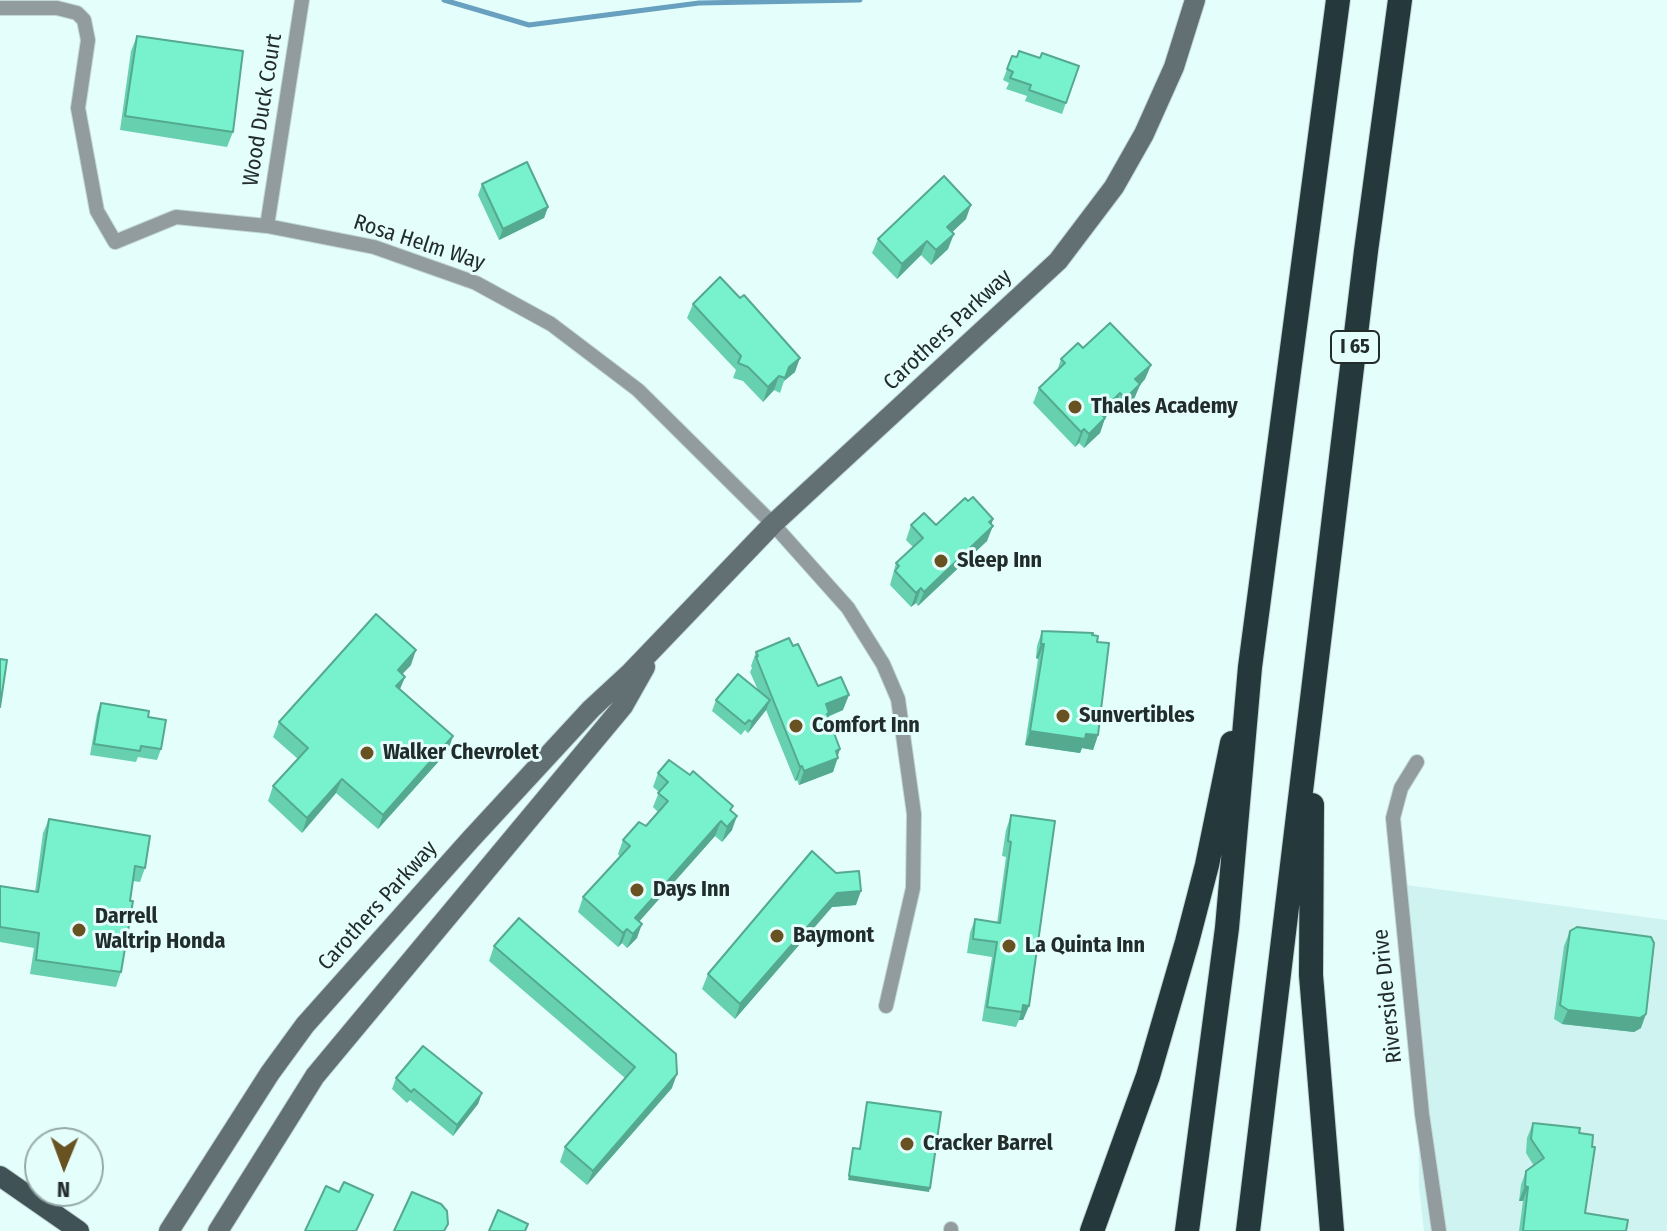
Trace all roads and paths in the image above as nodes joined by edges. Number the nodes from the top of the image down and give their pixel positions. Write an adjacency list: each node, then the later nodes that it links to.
1 (302, 0): 6 (street, Wood Duck Court)
2 (1195, 0): 7 (main road, Carothers Parkway)
3 (1338, 0): 9 (highway)
4 (1400, 0): 10 (highway, I 65)
5 (0, 8): 6 (street, Rosa Helm Way)
6 (267, 226): 7 (street, Rosa Helm Way)
7 (773, 524): 8 (main road, Carothers Parkway); 14 (street, Rosa Helm Way)
8 (658, 642): 12 (main road, Carothers Parkway); 13 (main road, Carothers Parkway)
9 (1250, 667): 19 (highway); 20 (highway)
10 (1312, 695): 21 (highway, I 65); 22 (highway)
11 (1417, 762): 23 (street, Riverside Drive)
12 (407, 910): 13 (main road); 17 (main road, Carothers Parkway)
13 (435, 932): 18 (main road, Carothers Parkway)
14 (886, 1006)
15 (0, 1176): 16 (main road)
16 (79, 1231)
17 (169, 1231)
18 (218, 1231)
19 (1092, 1231)
20 (1187, 1231)
21 (1248, 1231)
22 (1332, 1231)
23 (1439, 1231)

